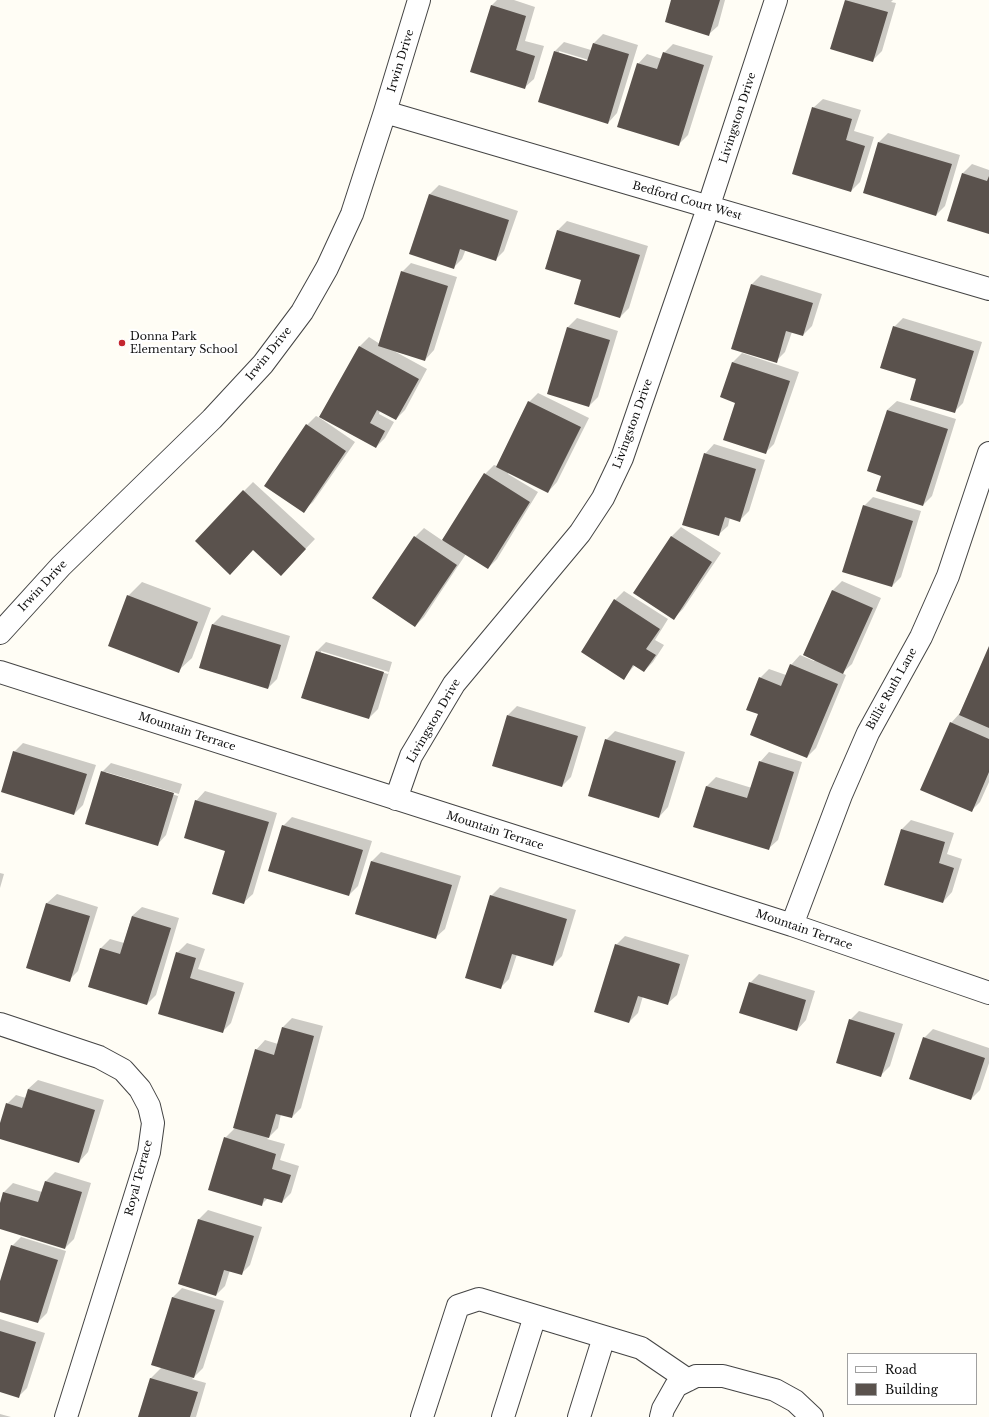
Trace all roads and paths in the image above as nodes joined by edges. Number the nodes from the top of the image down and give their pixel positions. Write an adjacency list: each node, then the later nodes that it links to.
1 (420, 0): 3 (street, Irwin Drive)
2 (776, 0): 4 (street, Livingston Drive)
3 (385, 112): 4 (street, Bedford Court West); 7 (street, Irwin Drive)
4 (708, 208): 5 (street, Bedford Court West); 9 (street, Livingston Drive)
5 (989, 289)
6 (989, 453): 10 (street, Billie Ruth Lane)
7 (0, 633)
8 (0, 672): 9 (street, Mountain Terrace)
9 (396, 799): 10 (street, Mountain Terrace)
10 (792, 925): 11 (street, Mountain Terrace)
11 (989, 993)
12 (0, 1024): 17 (street, Royal Terrace)
13 (535, 1316): 14 (street); 18 (street); 19 (street)
14 (604, 1337): 15 (street); 20 (street)
15 (688, 1380): 16 (street); 21 (street)
16 (809, 1414)
17 (66, 1417)
18 (422, 1417)
19 (503, 1417)
20 (579, 1417)
21 (661, 1417)

